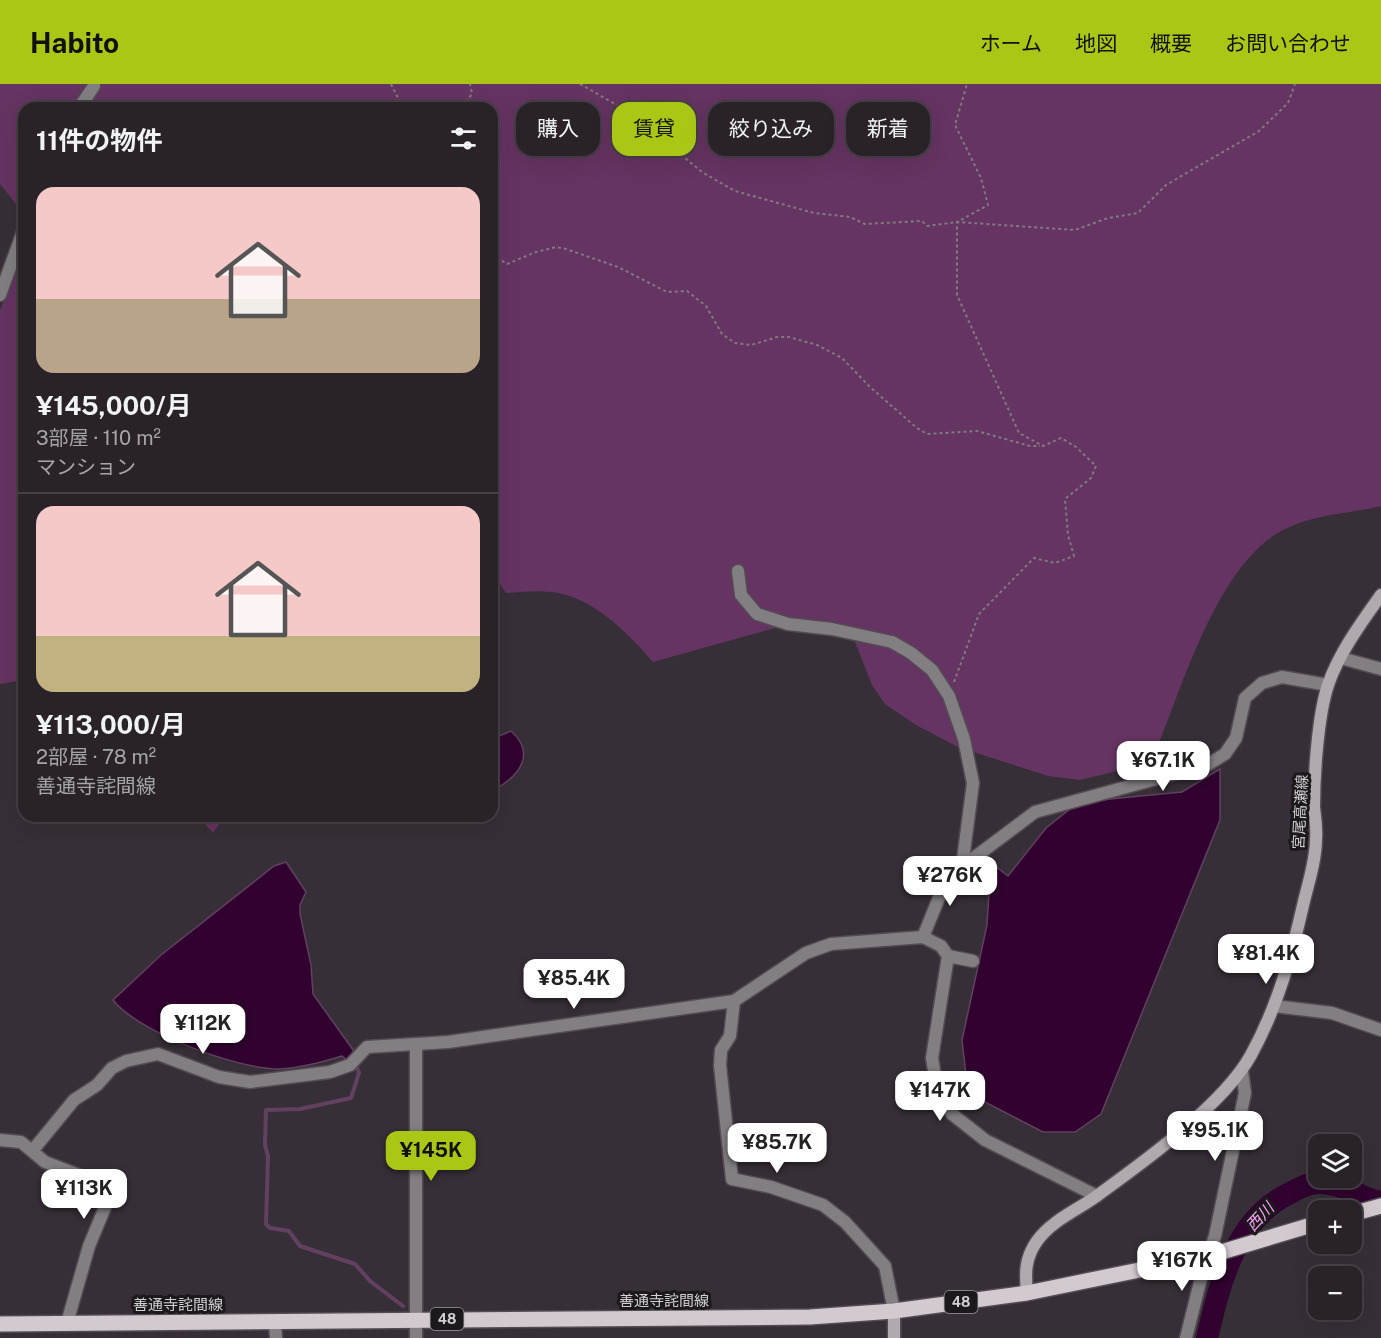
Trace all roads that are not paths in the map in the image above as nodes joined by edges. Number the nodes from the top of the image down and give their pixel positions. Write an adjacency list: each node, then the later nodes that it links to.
1 (94, 86): 2 (street)
2 (83, 102)
3 (18, 246): 4 (street)
4 (0, 295)
5 (738, 571): 10 (street)
6 (1381, 596): 7 (main road, 宮尾高瀬線)
7 (1341, 658): 8 (street); 9 (main road, 宮尾高瀬線)
8 (1381, 669)
9 (1328, 685): 10 (street); 15 (main road, 宮尾高瀬線)
10 (962, 867): 11 (street)
11 (923, 937): 12 (street); 14 (street)
12 (948, 956): 13 (street); 21 (street)
13 (973, 961)
14 (735, 1001): 17 (street); 27 (street)
15 (1275, 1006): 16 (street); 18 (main road, 宮尾高瀬線)
16 (1381, 1030)
17 (416, 1044): 20 (street); 28 (street)
18 (1242, 1071): 21 (main road, 宮尾高瀬線); 25 (street)
19 (0, 1140): 20 (street)
20 (33, 1150): 29 (street)
21 (1097, 1196): 26 (main road, 宮尾高瀬線)
22 (1381, 1206): 23 (main road)
23 (1362, 1211)
24 (1308, 1226): 25 (main road, 善通寺詫間線 / 48)
25 (1208, 1256): 26 (main road, 善通寺詫間線 / 48); 34 (street)
26 (1027, 1293): 27 (main road, 善通寺詫間線 / 48)
27 (894, 1311): 28 (main road, 善通寺詫間線 / 48); 33 (main road)
28 (416, 1320): 31 (main road, 善通寺詫間線 / 48); 32 (street)
29 (67, 1323): 30 (main road, 善通寺詫間線 / 48); 31 (main road, 善通寺詫間線 / 48)
30 (0, 1324)
31 (276, 1330)
32 (416, 1338)
33 (894, 1338)
34 (1186, 1338)

